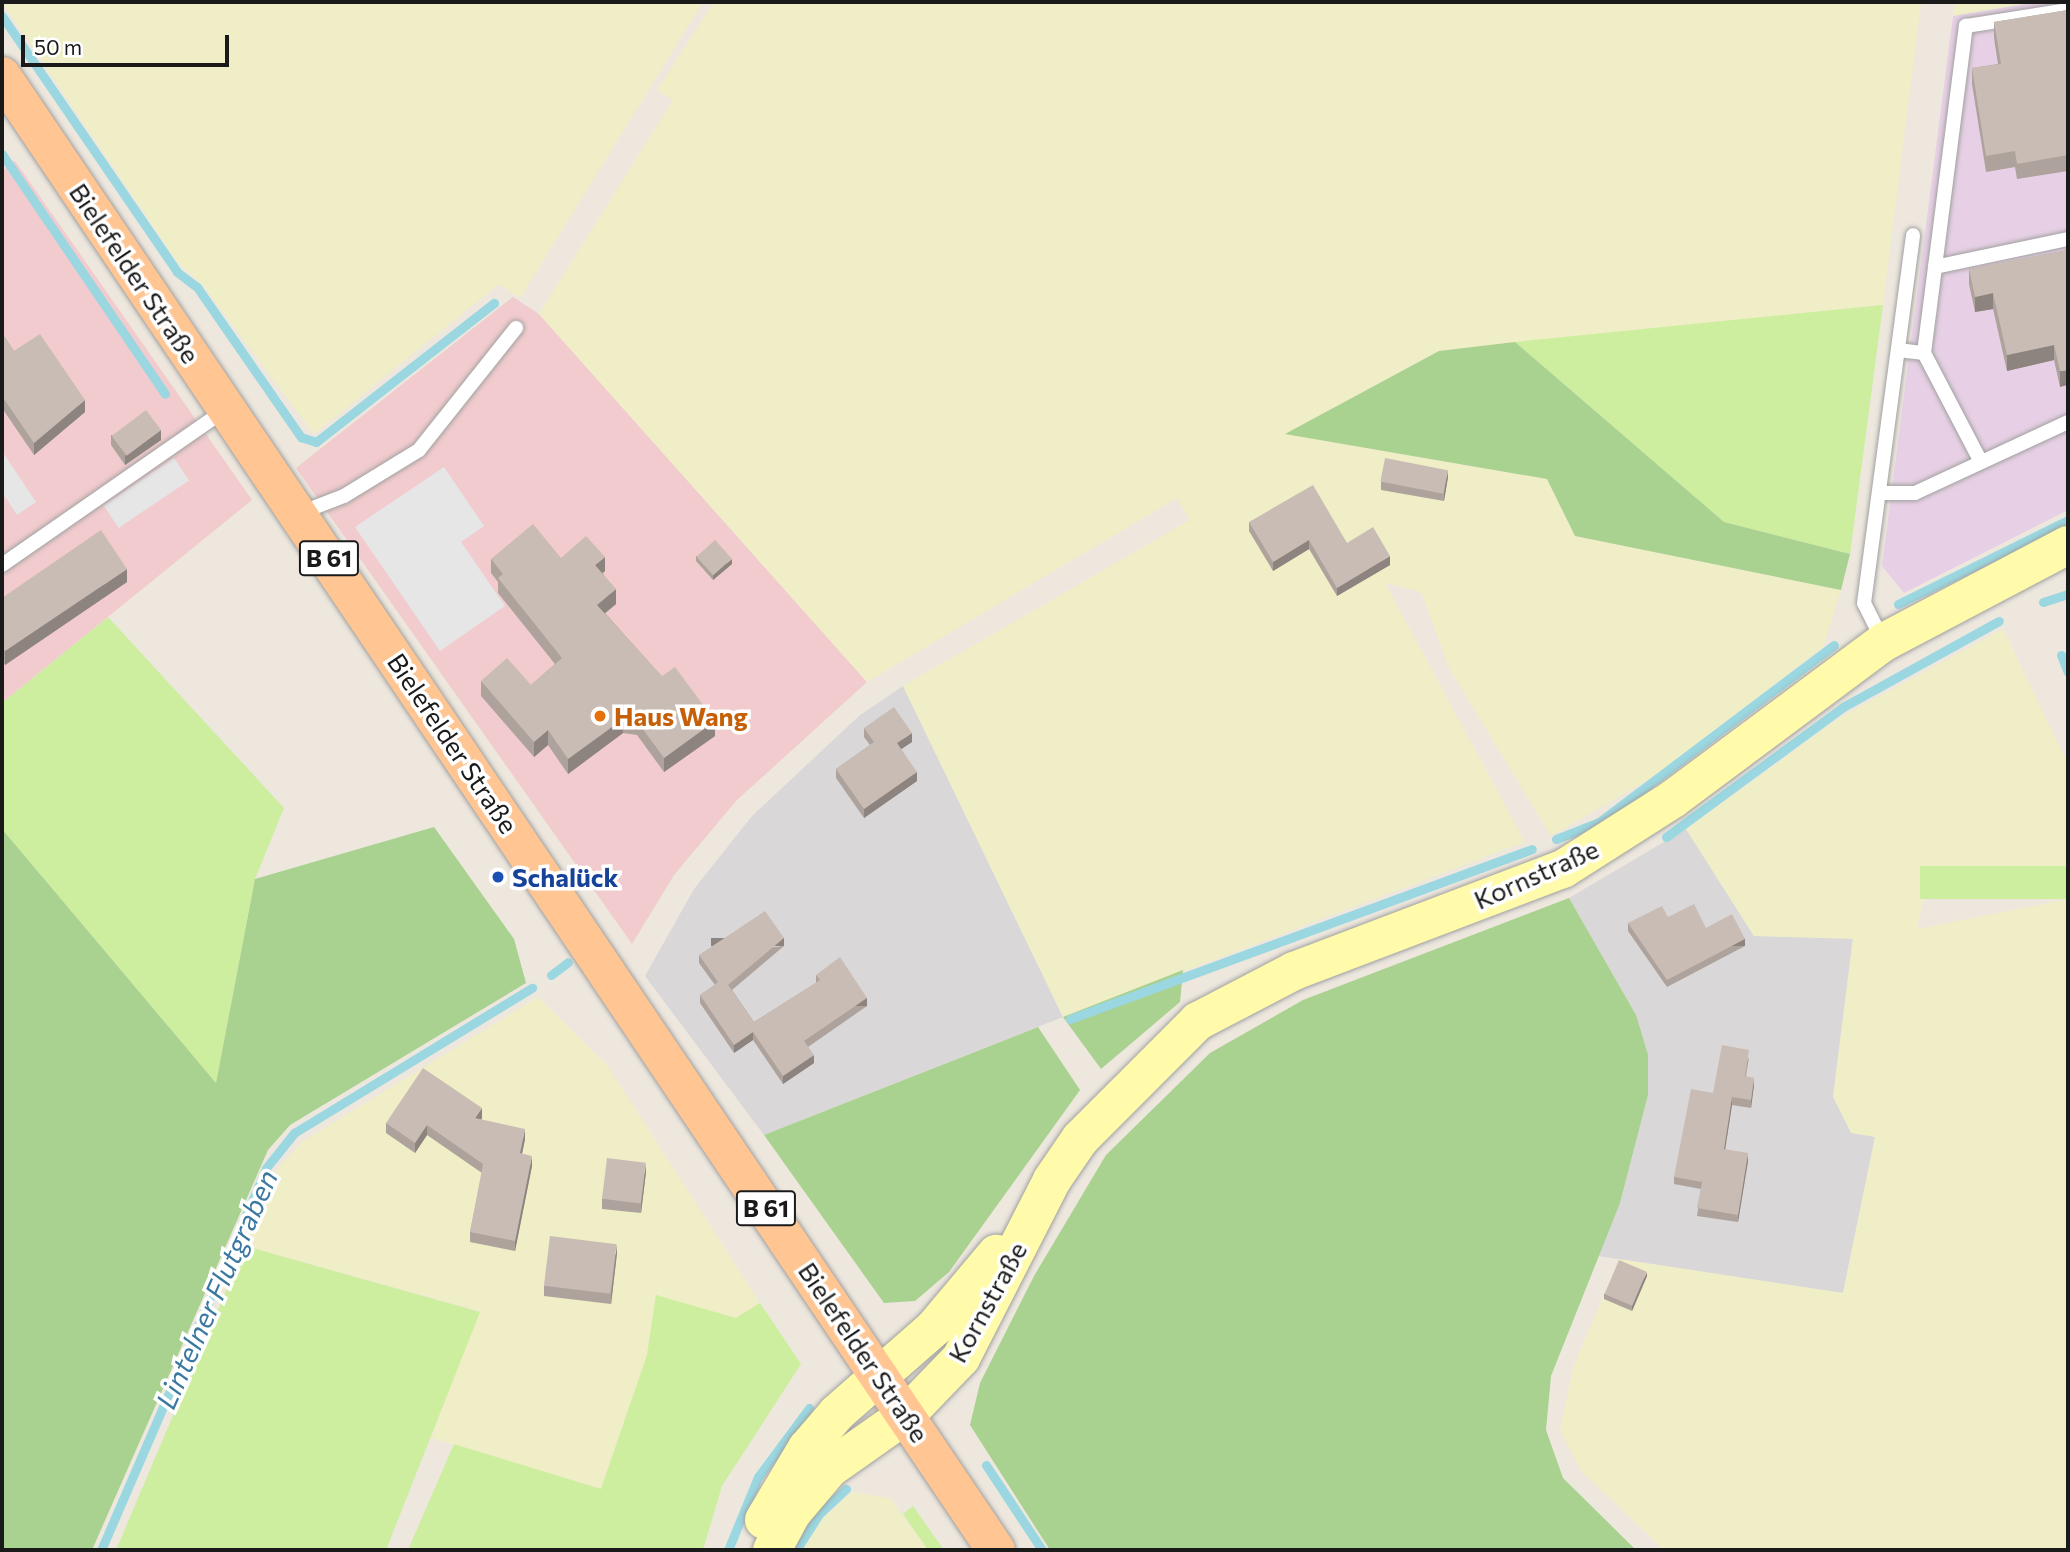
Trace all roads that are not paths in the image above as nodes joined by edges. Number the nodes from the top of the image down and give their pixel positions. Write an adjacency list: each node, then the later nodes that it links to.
1 (2068, 10): 5 (lane)
2 (2, 76): 9 (main road, Bielefelder Straße / B 61)
3 (1913, 235): 7 (lane)
4 (2068, 239): 5 (lane)
5 (1935, 267): 8 (lane)
6 (516, 328): 13 (lane)
7 (1898, 350): 8 (lane); 12 (lane)
8 (1924, 353): 11 (lane)
9 (227, 408): 13 (main road, Bielefelder Straße / B 61); 15 (lane)
10 (2068, 422): 11 (lane)
11 (1980, 462): 12 (lane)
12 (1879, 493): 16 (lane)
13 (299, 514): 18 (main road, Bielefelder Straße / B 61)
14 (2068, 545): 16 (street, Kornstraße)
15 (2, 565)
16 (1884, 642): 17 (street, Kornstraße)
17 (1052, 1180): 18 (street, Kornstraße); 19 (street, Kornstraße)
18 (879, 1374): 19 (main road, Bielefelder Straße / B 61); 20 (street, Kornstraße)
19 (906, 1414): 21 (street, Kornstraße); 22 (main road, Bielefelder Straße / B 61)
20 (753, 1550)
21 (772, 1550)
22 (996, 1550)

